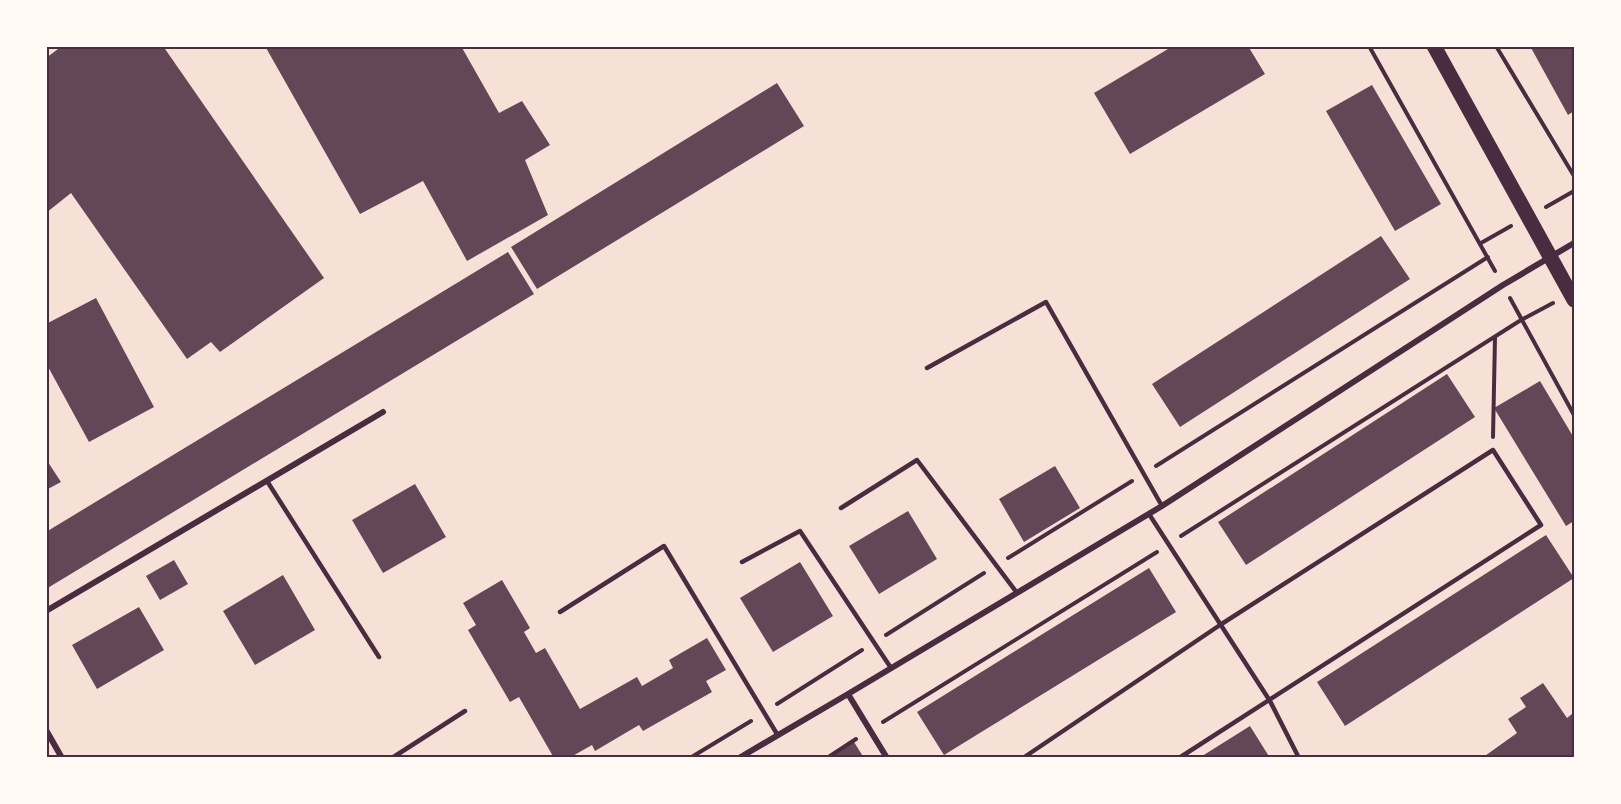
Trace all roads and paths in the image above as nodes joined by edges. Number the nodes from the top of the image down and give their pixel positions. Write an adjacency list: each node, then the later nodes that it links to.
1 (1369, 46): 6 (path)
2 (1434, 46): 7 (main road)
3 (1496, 46): 4 (path)
4 (1575, 176)
5 (1575, 243): 7 (street)
6 (1488, 257): 8 (path); 16 (path)
7 (1549, 258): 8 (street); 9 (main road)
8 (1503, 285): 10 (path); 18 (street)
9 (1573, 297): 10 (path)
10 (1521, 320): 11 (path); 14 (path)
11 (1495, 337): 15 (path); 21 (path)
12 (927, 368): 16 (lane)
13 (383, 412): 17 (street)
14 (1575, 415)
15 (1493, 450): 27 (lane); 32 (lane)
16 (1144, 473): 18 (lane); 23 (path)
17 (267, 481): 25 (street); 29 (lane)
18 (1162, 506): 20 (street)
19 (841, 508): 23 (lane)
20 (1149, 514): 21 (lane); 24 (street)
21 (1169, 544): 27 (lane); 36 (path)
22 (742, 562): 28 (lane)
23 (996, 566): 24 (lane); 28 (path)
24 (1017, 593): 30 (street)
25 (46, 611)
26 (560, 612): 34 (lane)
27 (1220, 625): 32 (lane); 44 (lane)
28 (874, 643): 30 (lane); 34 (path)
29 (379, 657)
30 (891, 668): 31 (street)
31 (848, 694): 36 (street); 37 (street)
32 (1270, 700): 45 (lane); 46 (lane)
33 (465, 711): 39 (lane)
34 (764, 713): 37 (lane); 40 (path)
35 (46, 730): 38 (street)
36 (870, 730): 42 (path); 43 (street)
37 (777, 734): 41 (street)
38 (62, 758)
39 (392, 758)
40 (690, 758)
41 (739, 758)
42 (826, 758)
43 (886, 758)
44 (1023, 758)
45 (1179, 758)
46 (1299, 758)

